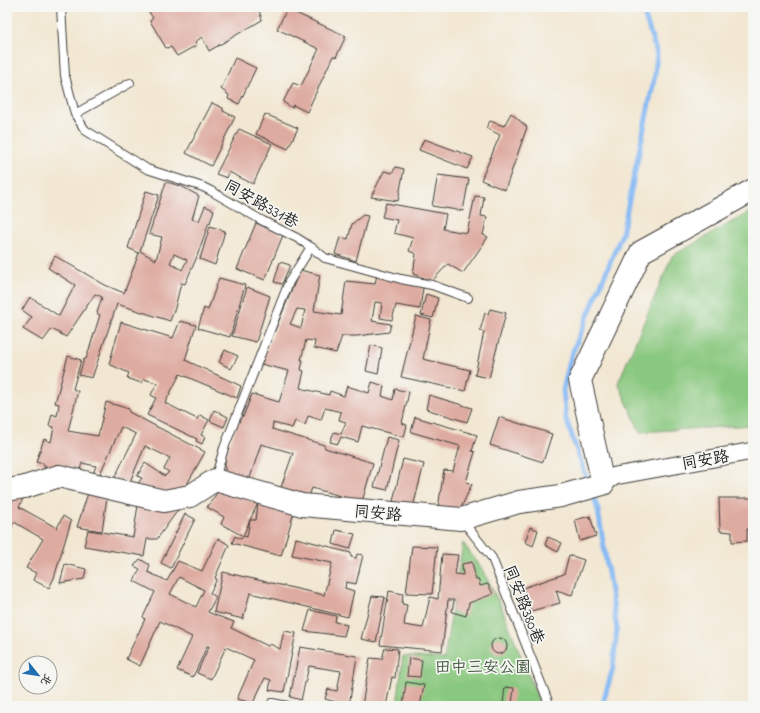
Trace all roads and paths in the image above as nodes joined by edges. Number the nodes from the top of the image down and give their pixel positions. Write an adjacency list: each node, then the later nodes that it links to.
1 (61, 7): 3 (lane, 同安路331巷)
2 (130, 83): 3 (lane)
3 (75, 114): 5 (lane, 同安路331巷)
4 (753, 190): 9 (street)
5 (311, 247): 6 (lane); 8 (lane, 同安路331巷)
6 (468, 298)
7 (753, 451): 9 (street, 同安路)
8 (215, 480): 10 (street); 11 (street, 同安路)
9 (603, 484): 11 (street, 同安路)
10 (7, 490)
11 (461, 519): 14 (lane, 同安路380巷)
12 (272, 703): 13 (lane)
13 (288, 706)
14 (550, 706)

